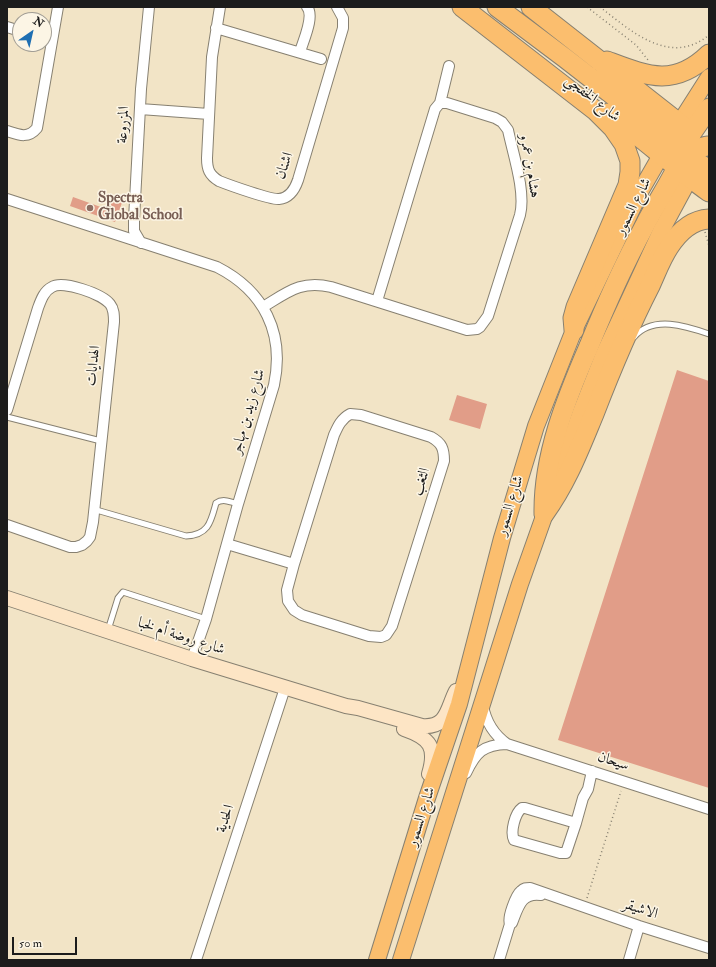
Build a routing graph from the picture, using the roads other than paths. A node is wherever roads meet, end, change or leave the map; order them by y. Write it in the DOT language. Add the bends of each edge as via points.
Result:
graph roads {
  1 [pos="58,7"];
  2 [pos="149,7"];
  3 [pos="220,7"];
  4 [pos="307,7"];
  5 [pos="337,7"];
  6 [pos="462,7"];
  7 [pos="474,7"];
  8 [pos="497,7"];
  9 [pos="531,7"];
  10 [pos="52,27"];
  11 [pos="216,28"];
  12 [pos="46,52"];
  13 [pos="300,52"];
  14 [pos="709,54"];
  15 [pos="591,56"];
  16 [pos="321,59"];
  17 [pos="449,66"];
  18 [pos="709,77"];
  19 [pos="440,103"];
  20 [pos="709,108"];
  21 [pos="140,109"];
  22 [pos="209,114"];
  23 [pos="7,131"];
  24 [pos="689,151"];
  25 [pos="709,192"];
  26 [pos="7,199"];
  27 [pos="709,219"];
  28 [pos="141,243"];
  29 [pos="377,301"];
  30 [pos="263,307"];
  31 [pos="574,330"];
  32 [pos="709,334"];
  33 [pos="615,362"];
  34 [pos="7,410"];
  35 [pos="7,417"];
  36 [pos="101,441"];
  37 [pos="238,504"];
  38 [pos="93,509"];
  39 [pos="544,514"];
  40 [pos="7,525"];
  41 [pos="227,544"];
  42 [pos="294,564"];
  43 [pos="7,598"];
  44 [pos="206,618"];
  45 [pos="107,631"];
  46 [pos="192,659"];
  47 [pos="466,680"];
  48 [pos="285,688"];
  49 [pos="483,704"];
  50 [pos="346,706"];
  51 [pos="507,744"];
  52 [pos="590,771"];
  53 [pos="427,798"];
  54 [pos="709,809"];
  55 [pos="446,821"];
  56 [pos="576,823"];
  57 [pos="639,926"];
  58 [pos="709,948"];
  59 [pos="196,960"];
  60 [pos="377,960"];
  61 [pos="401,960"];
  62 [pos="499,960"];
  63 [pos="629,960"];
  1 -- 10 [label="street"];
  2 -- 21 [label="street, المزروعة"];
  3 -- 11 [label="street, اشنان"];
  4 -- 13 [label="street" via="311,17"];
  5 -- 22 [label="street, اشنان" via="343,18 343,28 298,180 289,195 281,199 271,198 226,184 212,176 207,162"];
  6 -- 31 [label="highway" via="596,111 614,128 624,144 630,161 628,185 576,306"];
  7 -- 24 [label="highway, شارع الخفجي" via="640,136"];
  8 -- 24 [label="highway"];
  9 -- 15 [label="highway, شارع الخفجي"];
  11 -- 13 [label="street"];
  11 -- 22 [label="street, اشنان"];
  12 -- 23 [label="street" via="37,128 28,135"];
  13 -- 16 [label="street"];
  14 -- 15 [label="highway" via="689,69 661,76 645,75"];
  15 -- 24 [label="highway, شارع الخفجي"];
  17 -- 19 [label="street"];
  18 -- 24 [label="main road, شارع السمور"];
  19 -- 29 [label="street" via="435,109"];
  19 -- 29 [label="street, هشام بن عمرو" via="495,118 508,130 522,192 522,208 492,308 477,330 467,330"];
  20 -- 24 [label="highway"];
  21 -- 22 [label="street"];
  21 -- 28 [label="street, المزروعة" via="134,231"];
  24 -- 25 [label="highway, شارع الخفجي"];
  24 -- 31 [label="main road, شارع السمور" via="641,190"];
  24 -- 39 [label="highway" via="645,225 609,296 572,386 549,461 544,487"];
  26 -- 28 [label="street, شارع زيد بن مهاجر"];
  27 -- 33 [label="highway" via="692,223 669,247"];
  28 -- 30 [label="street, شارع زيد بن مهاجر" via="222,269 243,283"];
  29 -- 30 [label="street, هشام بن عمرو" via="315,284 300,286"];
  30 -- 37 [label="street, شارع زيد بن مهاجر" via="276,340 276,375"];
  31 -- 47 [label="main road, شارع السمور" via="536,426 502,538"];
  32 -- 33 [label="lane" via="678,325 650,326 636,335"];
  33 -- 39 [label="highway" via="573,465"];
  34 -- 36 [label="street, الهدايات" via="44,294 51,288 64,284 95,294 110,304 114,314"];
  35 -- 36 [label="lane"];
  36 -- 38 [label="street, الهدايات"];
  37 -- 38 [label="lane" via="218,501 208,526 198,534 186,536"];
  37 -- 41 [label="street, شارع زيد بن مهاجر"];
  38 -- 40 [label="street, الهدايات" via="90,537 82,545 70,547"];
  39 -- 49 [label="main road, شارع السمور"];
  41 -- 42 [label="street"];
  41 -- 44 [label="street, شارع زيد بن مهاجر"];
  42 -- 42 [label="street, الثغب" via="287,597 294,610 302,615 369,636 386,635 392,626 444,461 441,444 431,437 361,415 350,414 344,417 334,435"];
  43 -- 45 [label="street, شارع روضة أم لخبا"];
  44 -- 45 [label="lane" via="123,592 118,598"];
  44 -- 46 [label="street, شارع زيد بن مهاجر"];
  45 -- 46 [label="street, شارع روضة أم لخبا"];
  46 -- 48 [label="street, شارع روضة أم لخبا"];
  47 -- 50 [label="street, شارع روضة أم لخبا" via="456,691 445,717 432,726 422,726"];
  47 -- 53 [label="main road, شارع السمور"];
  48 -- 50 [label="street, شارع روضة أم لخبا"];
  48 -- 59 [label="street, الحدية"];
  49 -- 51 [label="street, سيحان" via="488,724"];
  49 -- 55 [label="main road, شارع السمور"];
  50 -- 53 [label="street, شارع روضة أم لخبا" via="356,713 416,734 428,742 433,756 426,786"];
  51 -- 52 [label="street, سيحان"];
  51 -- 55 [label="street, سيحان" via="488,746 475,757"];
  52 -- 54 [label="street, سيحان"];
  52 -- 56 [label="street" via="582,790 583,798"];
  53 -- 60 [label="main road, شارع السمور"];
  55 -- 61 [label="main road, شارع السمور"];
  56 -- 56 [label="street" via="568,851 564,854 517,841 512,834 517,815 522,808"];
  57 -- 58 [label="street, الاشيقر"];
  57 -- 62 [label="street, الاشيقر" via="526,888 519,892 515,900"];
  57 -- 63 [label="street"];
}
